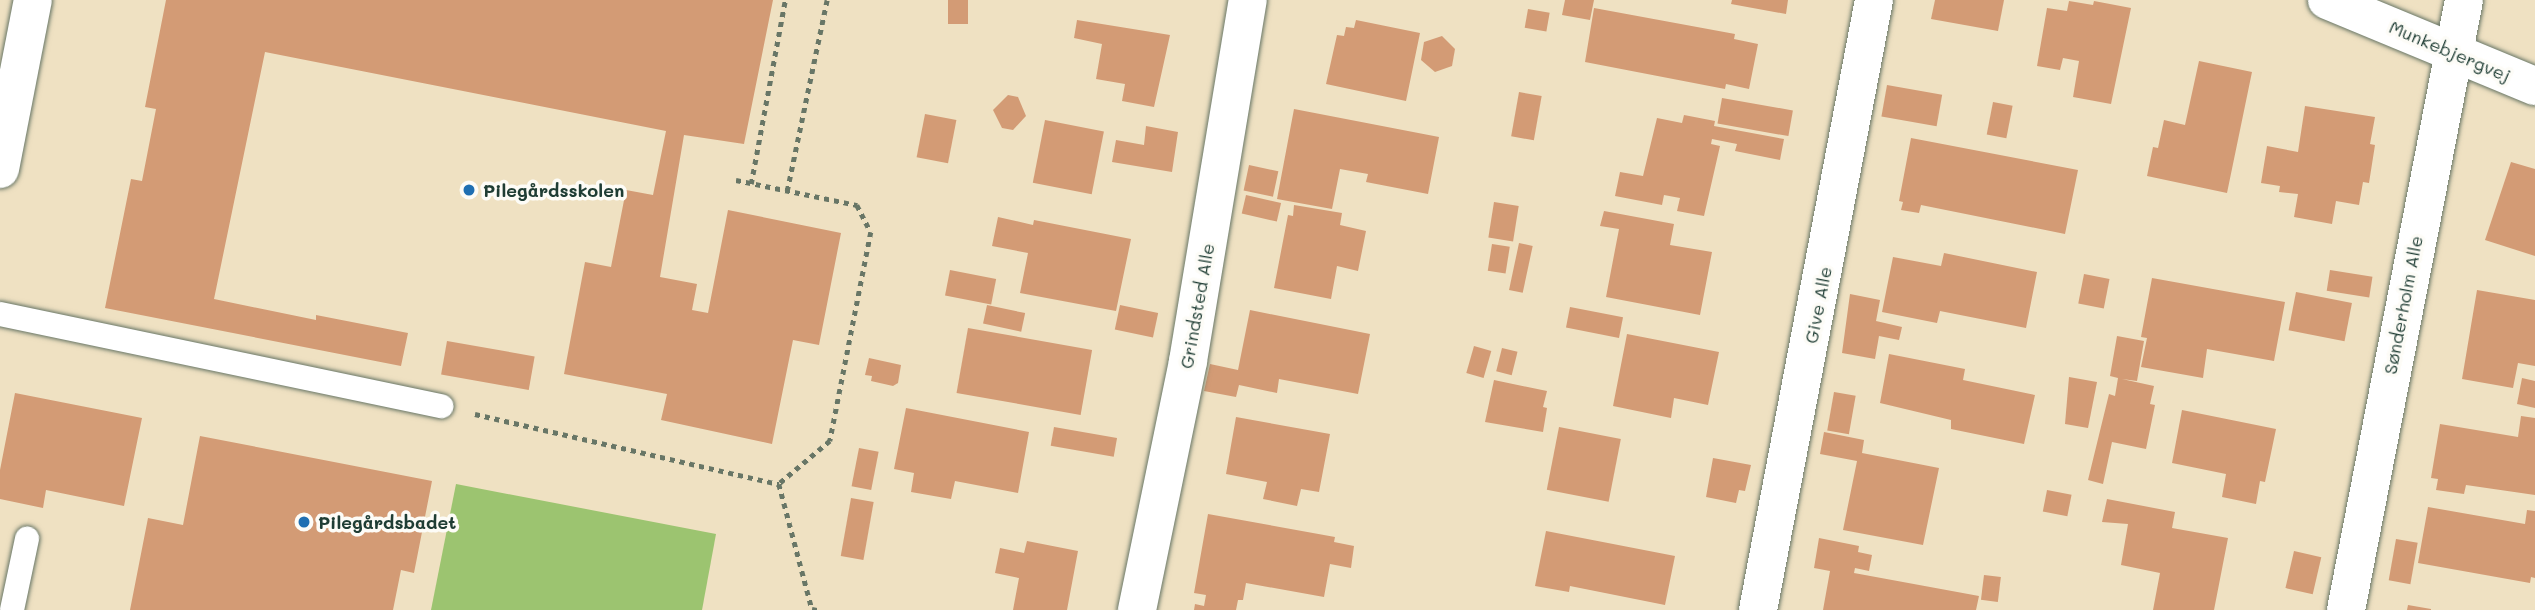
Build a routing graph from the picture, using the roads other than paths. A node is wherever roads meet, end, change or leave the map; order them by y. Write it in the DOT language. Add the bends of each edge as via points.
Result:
graph roads {
  1 [pos="33,0"];
  2 [pos="1248,0"];
  3 [pos="1874,0"];
  4 [pos="2327,0"];
  5 [pos="2463,0"];
  6 [pos="2451,50"];
  7 [pos="2535,86"];
  8 [pos="0,169"];
  9 [pos="0,314"];
  10 [pos="443,407"];
  11 [pos="26,538"];
  12 [pos="12,610"];
  13 [pos="1137,610"];
  14 [pos="1758,610"];
  15 [pos="2346,610"];
  1 -- 8 [label="street"];
  2 -- 13 [label="street, Grindsted Alle" via="1188,361"];
  3 -- 14 [label="street, Give Alle"];
  4 -- 6 [label="street, Munkebjergvej"];
  5 -- 6 [label="street, Sønderholm Alle"];
  6 -- 7 [label="street, Munkebjergvej"];
  6 -- 15 [label="street, Sønderholm Alle"];
  9 -- 10 [label="lane"];
  11 -- 12 [label="lane"];
}
